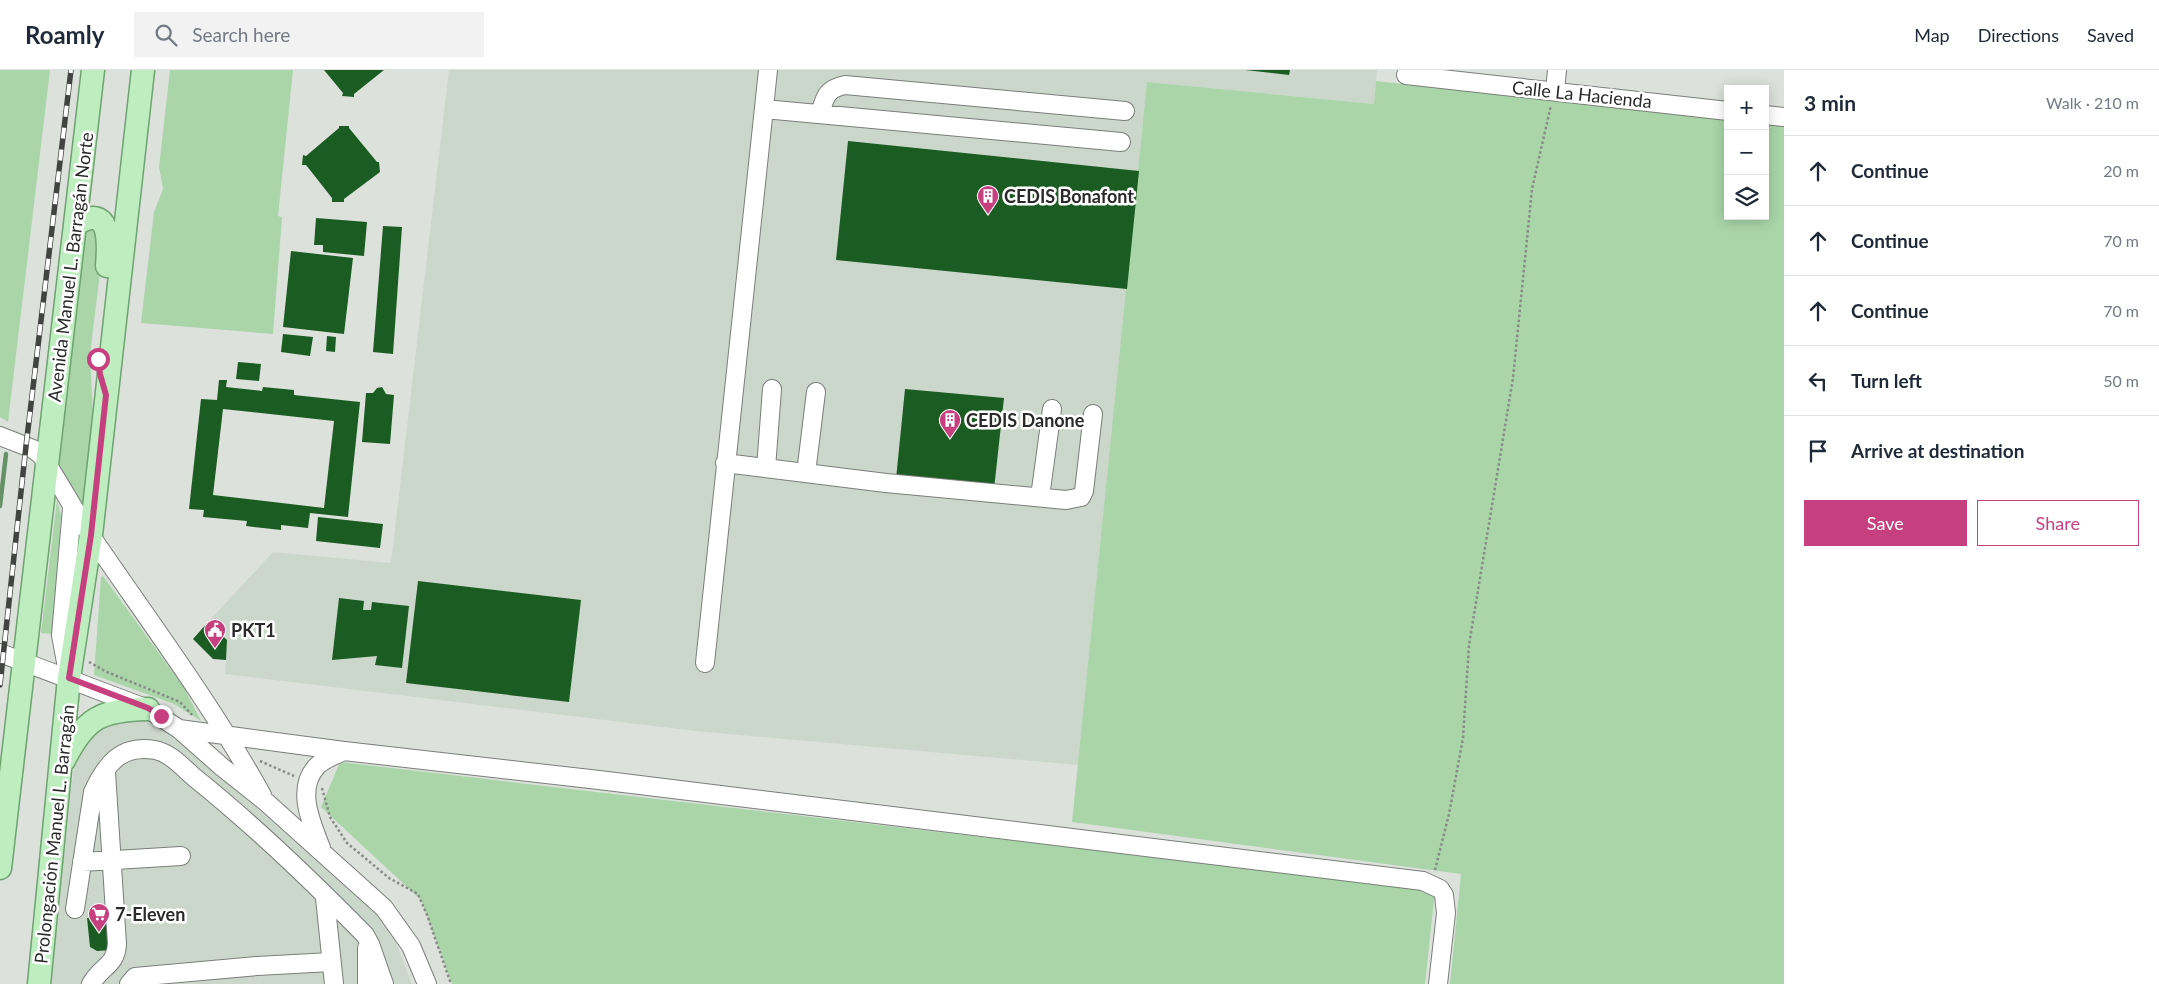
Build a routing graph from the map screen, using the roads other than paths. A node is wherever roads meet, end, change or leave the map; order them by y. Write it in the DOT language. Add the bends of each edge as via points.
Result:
graph roads {
  1 [pos="93,70"];
  2 [pos="143,70"];
  3 [pos="768,70"];
  4 [pos="1557,70"];
  5 [pos="1406,75"];
  6 [pos="1555,91"];
  7 [pos="764,109"];
  8 [pos="1125,111"];
  9 [pos="1724,111"];
  10 [pos="820,114"];
  11 [pos="1769,115"];
  12 [pos="1784,117"];
  13 [pos="1121,142"];
  14 [pos="75,225"];
  15 [pos="772,389"];
  16 [pos="816,392"];
  17 [pos="106,395"];
  18 [pos="1052,409"];
  19 [pos="1093,414"];
  20 [pos="0,436"];
  21 [pos="725,463"];
  22 [pos="48,465"];
  23 [pos="766,468"];
  24 [pos="806,473"];
  25 [pos="1040,497"];
  26 [pos="72,508"];
  27 [pos="91,535"];
  28 [pos="0,653"];
  29 [pos="24,662"];
  30 [pos="705,663"];
  31 [pos="69,678"];
  32 [pos="148,708"];
  33 [pos="179,729"];
  34 [pos="227,735"];
  35 [pos="344,751"];
  36 [pos="60,768"];
  37 [pos="106,772"];
  38 [pos="266,802"];
  39 [pos="322,851"];
  40 [pos="181,856"];
  41 [pos="111,861"];
  42 [pos="82,862"];
  43 [pos="0,868"];
  44 [pos="326,898"];
  45 [pos="74,909"];
  46 [pos="367,938"];
  47 [pos="331,962"];
  48 [pos="39,984"];
  49 [pos="91,984"];
  50 [pos="129,984"];
  51 [pos="334,984"];
  52 [pos="367,984"];
  53 [pos="384,984"];
  54 [pos="427,984"];
  55 [pos="1438,984"];
  1 -- 14 [label="main road, Avenida Manuel L. Barragán Norte"];
  2 -- 17 [label="main road"];
  3 -- 7 [label="street"];
  4 -- 6 [label="street"];
  5 -- 6 [label="street, Calle La Hacienda"];
  6 -- 9 [label="street, Calle La Hacienda"];
  7 -- 10 [label="street"];
  7 -- 21 [label="street"];
  8 -- 10 [label="street" via="845,85 834,87 827,94"];
  10 -- 13 [label="street"];
  11 -- 12 [label="street"];
  14 -- 17 [label="main road" via="87,218 96,219 105,225 108,233 98,359"];
  14 -- 22 [label="main road, Avenida Manuel L. Barragán Norte"];
  15 -- 23 [label="street"];
  16 -- 24 [label="street"];
  17 -- 27 [label="main road"];
  18 -- 25 [label="street"];
  19 -- 25 [label="street" via="1081,497 1066,500"];
  20 -- 22 [label="street" via="33,449"];
  21 -- 23 [label="street"];
  21 -- 30 [label="street"];
  22 -- 26 [label="street"];
  22 -- 29 [label="main road"];
  23 -- 24 [label="street"];
  24 -- 25 [label="street"];
  26 -- 27 [label="street"];
  26 -- 31 [label="street" via="61,635"];
  27 -- 31 [label="main road, Prolongación Manuel L. Barragán"];
  27 -- 34 [label="street"];
  28 -- 29 [label="street"];
  29 -- 31 [label="street"];
  29 -- 43 [label="main road"];
  31 -- 32 [label="street"];
  31 -- 36 [label="main road, Prolongación Manuel L. Barragán"];
  32 -- 33 [label="street"];
  32 -- 36 [label="main road" via="112,712 93,721 76,738"];
  33 -- 34 [label="street"];
  33 -- 38 [label="street"];
  34 -- 35 [label="street"];
  34 -- 38 [label="street"];
  35 -- 39 [label="street" via="316,768 307,790 308,812"];
  35 -- 55 [label="street" via="1432,883 1444,896 1446,913"];
  36 -- 48 [label="main road, Prolongación Manuel L. Barragán"];
  37 -- 41 [label="street"];
  37 -- 42 [label="street" via="93,792"];
  37 -- 44 [label="street" via="116,757 131,750 163,752 247,822"];
  38 -- 39 [label="street"];
  39 -- 54 [label="street" via="392,917 411,946"];
  40 -- 41 [label="street"];
  41 -- 42 [label="street"];
  41 -- 49 [label="street" via="117,949 112,963 97,974"];
  42 -- 45 [label="street"];
  44 -- 46 [label="street"];
  44 -- 47 [label="street"];
  46 -- 52 [label="street"];
  46 -- 53 [label="street"];
  47 -- 50 [label="street" via="135,977"];
  47 -- 51 [label="street"];
}
